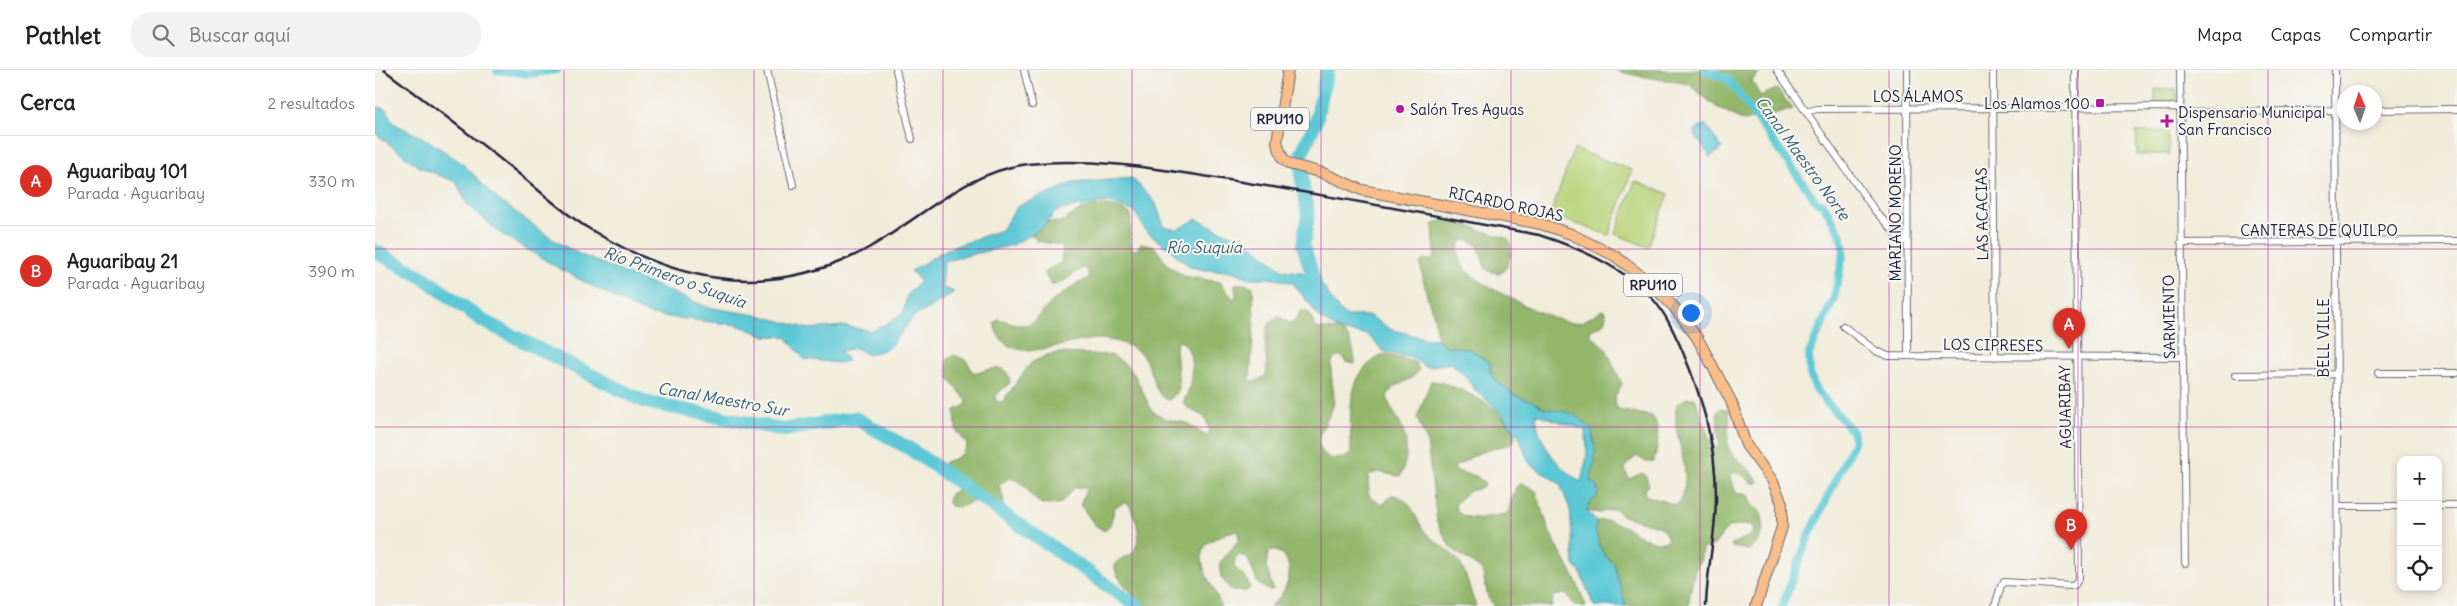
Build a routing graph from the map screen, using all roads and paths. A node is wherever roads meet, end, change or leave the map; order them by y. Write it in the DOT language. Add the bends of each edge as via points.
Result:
graph roads {
  1 [pos="767,70"];
  2 [pos="896,70"];
  3 [pos="1024,70"];
  4 [pos="1288,70"];
  5 [pos="1777,70"];
  6 [pos="1907,70"];
  7 [pos="1993,70"];
  8 [pos="2075,70"];
  9 [pos="2180,70"];
  10 [pos="2335,70"];
  11 [pos="1032,105"];
  12 [pos="1907,108"];
  13 [pos="2075,108"];
  14 [pos="1993,109"];
  15 [pos="2457,109"];
  16 [pos="2180,110"];
  17 [pos="2334,110"];
  18 [pos="2382,110"];
  19 [pos="1806,112"];
  20 [pos="912,138"];
  21 [pos="793,185"];
  22 [pos="2457,241"];
  23 [pos="1907,242"];
  24 [pos="2181,242"];
  25 [pos="2335,242"];
  26 [pos="1843,326"];
  27 [pos="1907,356"];
  28 [pos="1995,357"];
  29 [pos="2183,357"];
  30 [pos="2077,358"];
  31 [pos="2378,373"];
  32 [pos="2457,373"];
  33 [pos="2336,374"];
  34 [pos="2235,376"];
  35 [pos="2442,505"];
  36 [pos="2457,505"];
  37 [pos="2338,506"];
  38 [pos="2397,506"];
  39 [pos="2185,563"];
  40 [pos="1756,606"];
  41 [pos="1995,606"];
  42 [pos="2337,606"];
  1 -- 21 [label="street"];
  2 -- 20 [label="street"];
  3 -- 11 [label="street"];
  4 -- 40 [label="main road, RICARDO ROJAS / RPU110" via="1277,142 1283,159 1289,164 1314,170 1363,190 1541,224 1571,234 1615,256 1662,294 1696,336 1731,401 1746,445 1772,480 1782,503 1782,527"];
  5 -- 19 [label="street"];
  6 -- 12 [label="street, MARIANO MORENO"];
  7 -- 14 [label="street, LAS ACACIAS"];
  8 -- 13 [label="street, AGUARIBAY"];
  9 -- 16 [label="street, SARMIENTO"];
  10 -- 17 [label="street, BELL VILLE"];
  12 -- 14 [label="street, LOS ÁLAMOS"];
  12 -- 19 [label="street, LOS ÁLAMOS" via="1817,109"];
  12 -- 23 [label="street, MARIANO MORENO"];
  13 -- 14 [label="street, LOS ÁLAMOS"];
  13 -- 16 [label="street, LOS ÁLAMOS"];
  13 -- 30 [label="street, AGUARIBAY"];
  14 -- 28 [label="street, LAS ACACIAS"];
  15 -- 18 [label="street"];
  16 -- 17 [label="street, LOS ÁLAMOS"];
  16 -- 24 [label="street, SARMIENTO"];
  17 -- 25 [label="street, BELL VILLE"];
  19 -- 23 [label="street" via="1875,211"];
  22 -- 25 [label="street, CANTERAS DE QUILPO"];
  23 -- 27 [label="street, MARIANO MORENO"];
  24 -- 25 [label="street, CANTERAS DE QUILPO"];
  24 -- 29 [label="street, SARMIENTO"];
  25 -- 33 [label="street, BELL VILLE"];
  26 -- 27 [label="street, LOS CIPRESES" via="1882,354"];
  27 -- 28 [label="street, LOS CIPRESES"];
  28 -- 30 [label="street, LOS CIPRESES"];
  29 -- 30 [label="street, LOS CIPRESES"];
  29 -- 39 [label="street, SARMIENTO"];
  30 -- 41 [label="street, AGUARIBAY" via="2078,582 2071,586 2004,582"];
  31 -- 32 [label="street"];
  33 -- 34 [label="street"];
  33 -- 37 [label="street, BELL VILLE"];
  35 -- 36 [label="street"];
  37 -- 38 [label="street"];
  37 -- 42 [label="street, BELL VILLE"];
}
